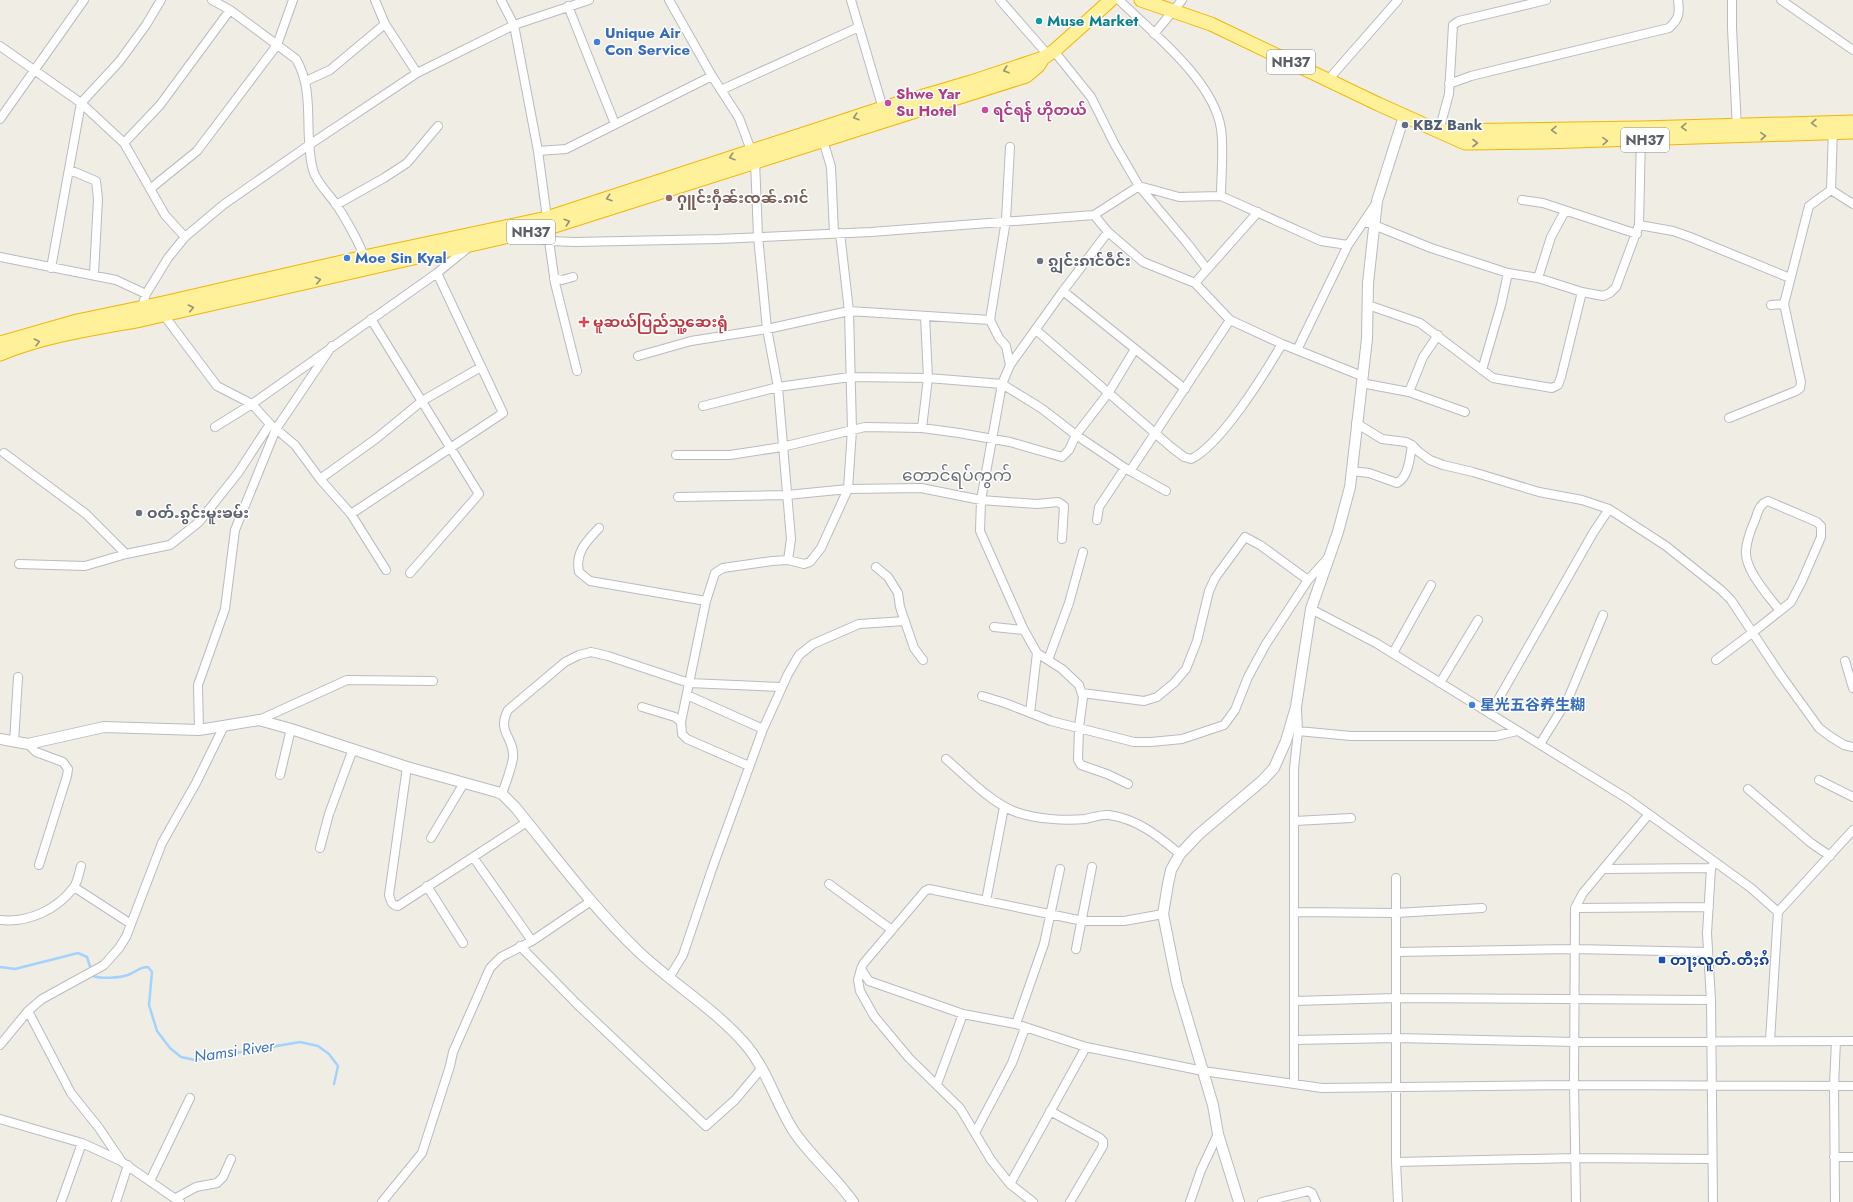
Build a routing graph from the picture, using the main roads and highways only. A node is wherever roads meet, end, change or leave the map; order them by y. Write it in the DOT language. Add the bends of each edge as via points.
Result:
graph roads {
  1 [pos="1111,0"];
  2 [pos="1140,0"];
  3 [pos="884,114"];
  4 [pos="1853,122"];
  5 [pos="1833,127"];
  6 [pos="1853,132"];
  7 [pos="753,156"];
  8 [pos="513,230"];
  9 [pos="365,263"];
  10 [pos="0,343"];
  11 [pos="0,354"];
  1 -- 3 [label="highway, NH37" via="1048,54"];
  2 -- 5 [label="highway, NH37" via="1211,24 1439,131 1641,134"];
  3 -- 7 [label="highway, NH37, one-way"];
  3 -- 7 [label="highway, NH37" via="823,140"];
  4 -- 5 [label="highway, NH37"];
  5 -- 6 [label="highway, NH37"];
  7 -- 8 [label="highway, NH37, one-way"];
  8 -- 7 [label="highway, NH37, one-way" via="548,228"];
  8 -- 9 [label="highway, NH37" via="483,233"];
  8 -- 9 [label="highway, NH37" via="471,246"];
  9 -- 10 [label="highway, NH37" via="77,321"];
  11 -- 9 [label="highway, NH37, one-way" via="13,348 80,331 163,314"];
}
